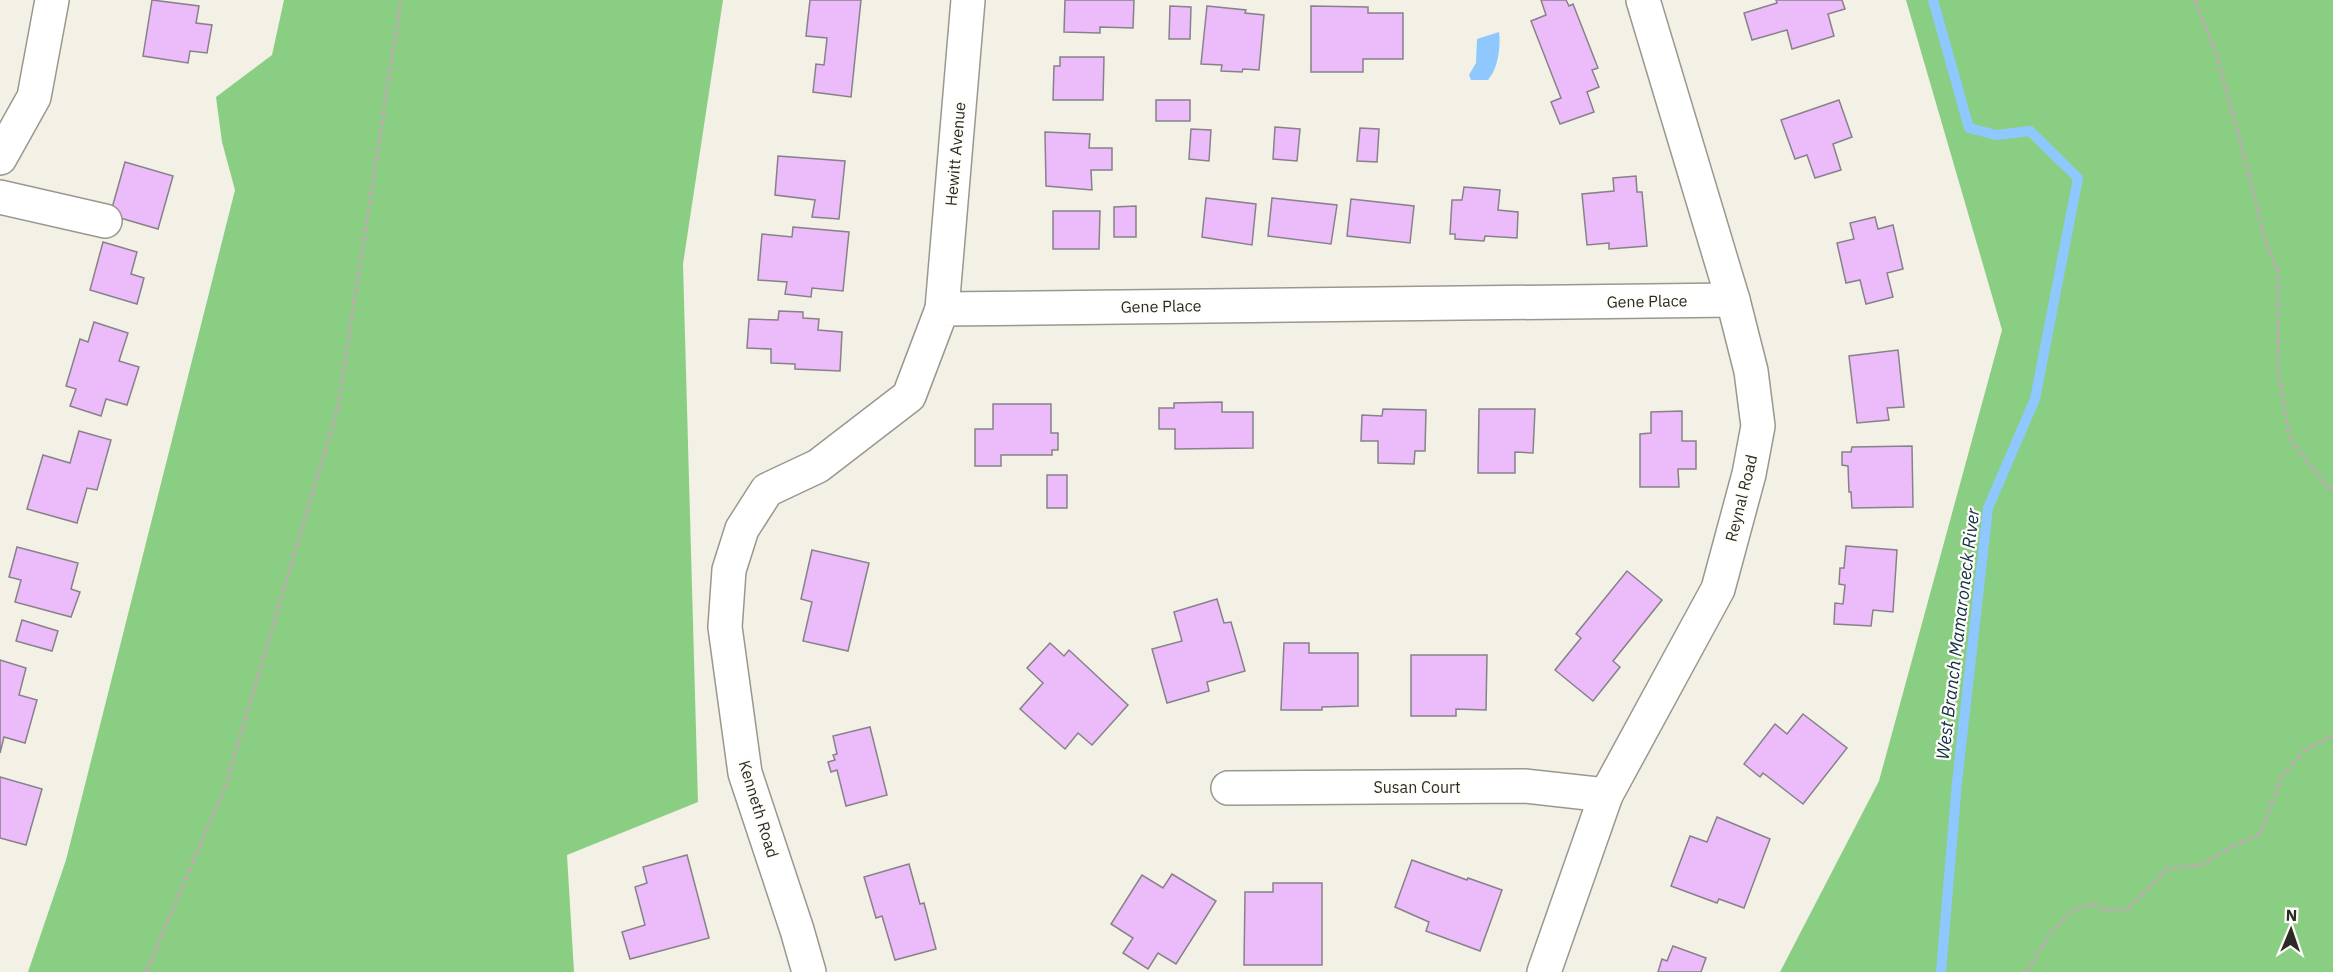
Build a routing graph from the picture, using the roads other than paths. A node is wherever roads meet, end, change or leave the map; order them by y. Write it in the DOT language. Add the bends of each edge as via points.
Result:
graph roads {
  1 [pos="52,0"];
  2 [pos="968,0"];
  3 [pos="1643,0"];
  4 [pos="0,158"];
  5 [pos="0,197"];
  6 [pos="105,221"];
  7 [pos="1733,300"];
  8 [pos="942,309"];
  9 [pos="1228,788"];
  10 [pos="1606,795"];
  11 [pos="809,972"];
  12 [pos="1544,972"];
  1 -- 4 [label="street" via="33,97"];
  2 -- 8 [label="street, Hewitt Avenue"];
  3 -- 7 [label="street, Reynal Road"];
  5 -- 6 [label="street"];
  7 -- 8 [label="street, Gene Place"];
  7 -- 10 [label="street, Reynal Road" via="1751,371 1758,426 1749,474 1718,589"];
  8 -- 11 [label="street, Kenneth Road" via="909,396 818,466 767,490 742,529 729,570 724,627 745,773"];
  9 -- 10 [label="street, Susan Court" via="1524,786"];
  10 -- 12 [label="street, Reynal Road"];
}
